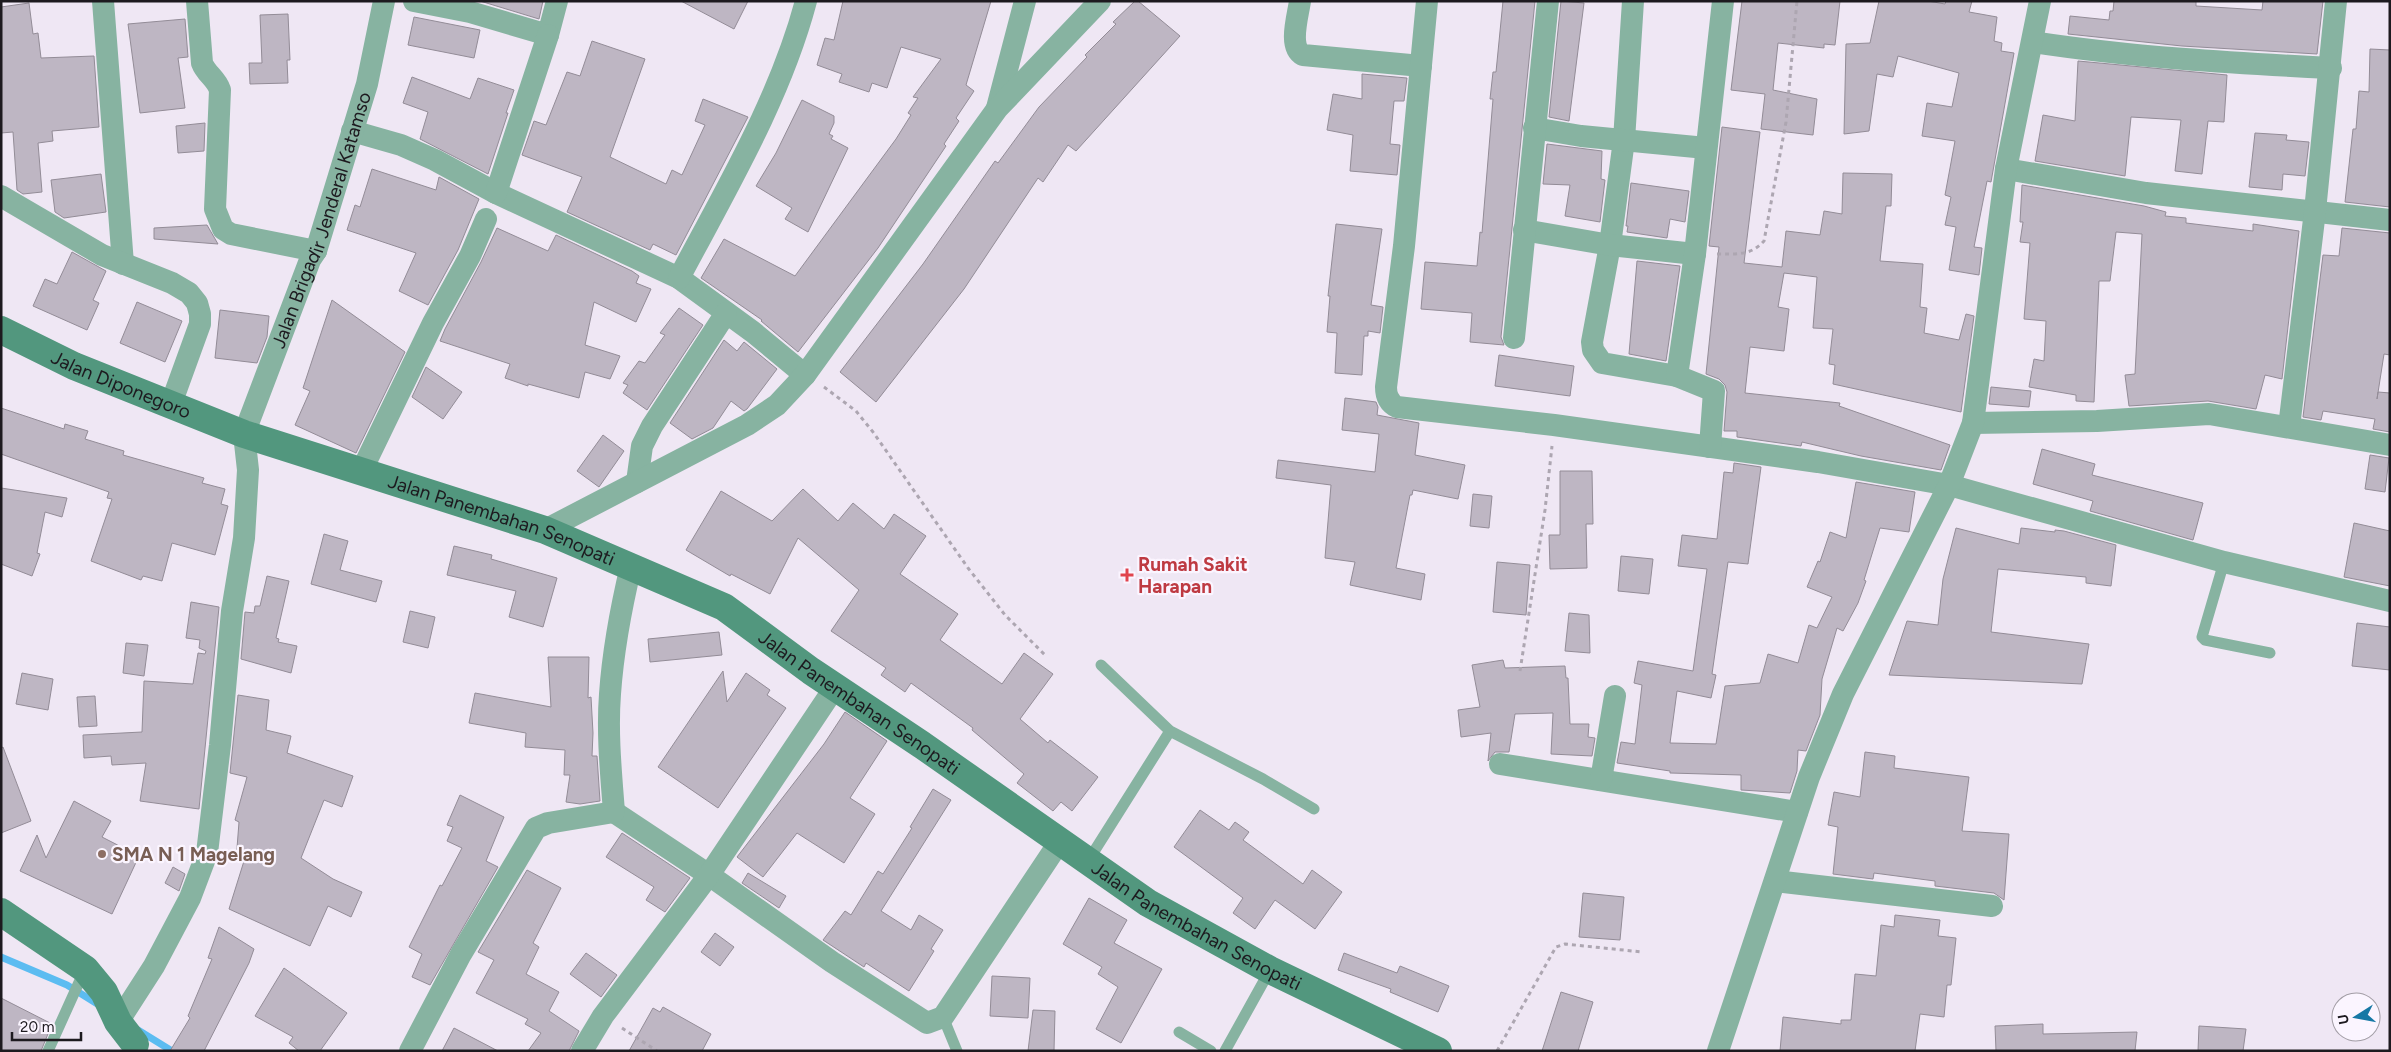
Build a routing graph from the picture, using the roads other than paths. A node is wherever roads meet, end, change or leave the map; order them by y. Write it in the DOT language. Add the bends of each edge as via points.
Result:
graph roads {
  1 [pos="197,1"];
  2 [pos="384,1"];
  3 [pos="414,1"];
  4 [pos="557,1"];
  5 [pos="806,1"];
  6 [pos="1025,1"];
  7 [pos="1100,1"];
  8 [pos="1300,1"];
  9 [pos="1427,1"];
  10 [pos="1548,1"];
  11 [pos="1633,1"];
  12 [pos="1723,1"];
  13 [pos="2040,1"];
  14 [pos="2336,1"];
  15 [pos="105,2"];
  16 [pos="548,35"];
  17 [pos="2033,42"];
  18 [pos="1421,66"];
  19 [pos="2331,68"];
  20 [pos="997,109"];
  21 [pos="1534,128"];
  22 [pos="352,130"];
  23 [pos="1624,140"];
  24 [pos="1706,148"];
  25 [pos="2006,169"];
  26 [pos="496,193"];
  27 [pos="1,196"];
  28 [pos="2316,211"];
  29 [pos="486,219"];
  30 [pos="2390,220"];
  31 [pos="1524,230"];
  32 [pos="1610,245"];
  33 [pos="316,251"];
  34 [pos="1695,254"];
  35 [pos="123,264"];
  36 [pos="679,278"];
  37 [pos="726,313"];
  38 [pos="1,330"];
  39 [pos="1514,338"];
  40 [pos="805,375"];
  41 [pos="1677,376"];
  42 [pos="171,404"];
  43 [pos="1973,423"];
  44 [pos="2290,427"];
  45 [pos="244,434"];
  46 [pos="2390,446"];
  47 [pos="1710,448"];
  48 [pos="361,472"];
  49 [pos="637,482"];
  50 [pos="1949,485"];
  51 [pos="545,530"];
  52 [pos="2224,562"];
  53 [pos="631,566"];
  54 [pos="2390,601"];
  55 [pos="2270,653"];
  56 [pos="1101,665"];
  57 [pos="835,688"];
  58 [pos="1615,696"];
  59 [pos="1170,731"];
  60 [pos="1500,764"];
  61 [pos="1601,780"];
  62 [pos="1314,809"];
  63 [pos="614,812"];
  64 [pos="1797,812"];
  65 [pos="1060,841"];
  66 [pos="1088,861"];
  67 [pos="708,875"];
  68 [pos="1775,881"];
  69 [pos="1992,906"];
  70 [pos="1,912"];
  71 [pos="84,969"];
  72 [pos="1270,970"];
  73 [pos="943,1017"];
  74 [pos="118,1022"];
  75 [pos="1179,1032"];
  76 [pos="135,1044"];
  77 [pos="48,1051"];
  78 [pos="410,1051"];
  79 [pos="582,1051"];
  80 [pos="957,1051"];
  81 [pos="1211,1051"];
  82 [pos="1225,1051"];
  83 [pos="1438,1051"];
  84 [pos="1718,1051"];
  1 -- 33 [label="street" via="202,63 220,90 214,198 222,229 231,234"];
  2 -- 22 [label="street, Jalan Brigadir Jenderal Katamso" via="367,84"];
  3 -- 16 [label="street" via="470,12"];
  4 -- 16 [label="street"];
  5 -- 36 [label="street" via="766,111"];
  6 -- 20 [label="street"];
  7 -- 20 [label="street"];
  8 -- 18 [label="street" via="1295,40 1298,52"];
  9 -- 18 [label="street"];
  10 -- 21 [label="street"];
  11 -- 23 [label="street"];
  12 -- 24 [label="street"];
  13 -- 17 [label="street"];
  14 -- 19 [label="street"];
  15 -- 35 [label="street"];
  16 -- 26 [label="street"];
  17 -- 19 [label="street" via="2234,63"];
  17 -- 25 [label="street"];
  18 -- 47 [label="street" via="1386,393 1392,404"];
  19 -- 28 [label="street"];
  20 -- 40 [label="street"];
  21 -- 23 [label="street"];
  21 -- 31 [label="street"];
  22 -- 26 [label="street" via="401,145"];
  22 -- 33 [label="street, Jalan Brigadir Jenderal Katamso"];
  23 -- 24 [label="street"];
  23 -- 32 [label="street"];
  24 -- 34 [label="street"];
  25 -- 28 [label="street" via="2146,193"];
  25 -- 43 [label="street"];
  26 -- 36 [label="street"];
  27 -- 35 [label="street" via="102,256"];
  28 -- 30 [label="street"];
  28 -- 44 [label="street"];
  29 -- 48 [label="street"];
  31 -- 32 [label="street"];
  31 -- 39 [label="street"];
  32 -- 34 [label="street"];
  32 -- 41 [label="street" via="1592,342 1597,358 1609,365"];
  33 -- 45 [label="street, Jalan Brigadir Jenderal Katamso"];
  34 -- 41 [label="street"];
  35 -- 42 [label="street" via="172,283 197,303 200,324"];
  36 -- 37 [label="street"];
  37 -- 40 [label="street"];
  37 -- 49 [label="street" via="652,426 642,446"];
  38 -- 42 [label="main road, Jalan Diponegoro" via="74,366"];
  40 -- 49 [label="street" via="777,405 747,425"];
  41 -- 47 [label="street" via="1714,391"];
  42 -- 45 [label="main road, Jalan Diponegoro"];
  43 -- 44 [label="street" via="2097,421 2209,414"];
  43 -- 50 [label="street"];
  44 -- 46 [label="street"];
  45 -- 48 [label="main road, Jalan Panembahan Senopati"];
  45 -- 74 [label="street" via="248,470 244,538 232,611 207,853 190,898 154,966"];
  47 -- 50 [label="street" via="1818,462"];
  48 -- 51 [label="main road, Jalan Panembahan Senopati"];
  49 -- 51 [label="street"];
  50 -- 52 [label="street"];
  50 -- 64 [label="street" via="1843,694"];
  51 -- 53 [label="main road, Jalan Panembahan Senopati"];
  52 -- 54 [label="street"];
  52 -- 55 [label="lane" via="2202,637"];
  53 -- 57 [label="main road, Jalan Panembahan Senopati" via="724,607"];
  53 -- 63 [label="street" via="620,614 610,693 609,750"];
  56 -- 59 [label="lane"];
  57 -- 65 [label="main road, Jalan Panembahan Senopati"];
  57 -- 67 [label="street"];
  58 -- 61 [label="street"];
  59 -- 62 [label="lane"];
  59 -- 66 [label="lane"];
  60 -- 61 [label="street"];
  61 -- 64 [label="street"];
  63 -- 67 [label="street"];
  63 -- 78 [label="street" via="536,828 460,954"];
  64 -- 68 [label="street"];
  65 -- 66 [label="main road, Jalan Panembahan Senopati"];
  65 -- 73 [label="street"];
  66 -- 72 [label="main road, Jalan Panembahan Senopati" via="1148,903"];
  67 -- 73 [label="street" via="922,1021 934,1022"];
  67 -- 79 [label="street" via="602,1016"];
  68 -- 69 [label="street"];
  68 -- 84 [label="street"];
  70 -- 71 [label="main road"];
  71 -- 74 [label="main road" via="104,992"];
  71 -- 77 [label="lane"];
  72 -- 82 [label="lane"];
  72 -- 83 [label="main road, Jalan Panembahan Senopati"];
  73 -- 80 [label="lane"];
  74 -- 76 [label="main road"];
  75 -- 81 [label="lane"];
}
